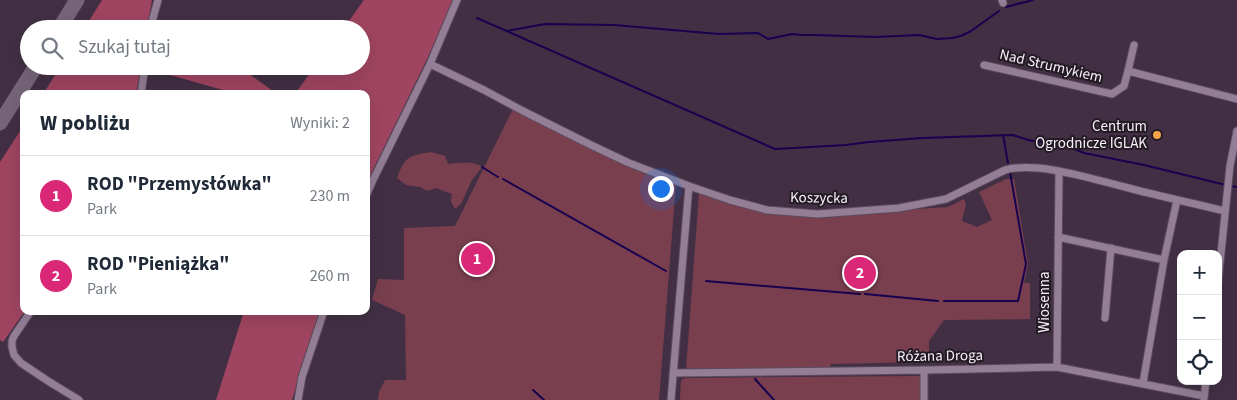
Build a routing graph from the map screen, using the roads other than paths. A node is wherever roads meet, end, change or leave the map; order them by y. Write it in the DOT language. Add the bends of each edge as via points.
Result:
graph roads {
  1 [pos="158,0"];
  2 [pos="458,0"];
  3 [pos="152,20"];
  4 [pos="1134,45"];
  5 [pos="430,64"];
  6 [pos="984,65"];
  7 [pos="1128,71"];
  8 [pos="144,75"];
  9 [pos="142,90"];
  10 [pos="1237,99"];
  11 [pos="1237,131"];
  12 [pos="1059,171"];
  13 [pos="688,186"];
  14 [pos="370,187"];
  15 [pos="1177,200"];
  16 [pos="1225,211"];
  17 [pos="1058,237"];
  18 [pos="1112,248"];
  19 [pos="1221,250"];
  20 [pos="1164,260"];
  21 [pos="28,315"];
  22 [pos="323,315"];
  23 [pos="1105,318"];
  24 [pos="1057,367"];
  25 [pos="924,370"];
  26 [pos="673,373"];
  27 [pos="1143,383"];
  28 [pos="1206,385"];
  29 [pos="1204,398"];
  30 [pos="79,400"];
  31 [pos="298,400"];
  32 [pos="671,400"];
  33 [pos="924,400"];
  1 -- 3 [label="street"];
  2 -- 5 [label="street"];
  4 -- 7 [label="street, Nad Strumykiem"];
  5 -- 13 [label="street, Koszycka" via="629,163"];
  5 -- 14 [label="street"];
  6 -- 7 [label="street, Nad Strumykiem" via="1112,94 1124,86"];
  7 -- 10 [label="street"];
  8 -- 9 [label="street"];
  11 -- 16 [label="street"];
  12 -- 13 [label="street, Koszycka" via="1013,168 946,199 899,208 818,214 767,210"];
  12 -- 15 [label="street, Koszycka"];
  12 -- 17 [label="street, Wiosenna"];
  13 -- 26 [label="street"];
  15 -- 16 [label="street, Koszycka"];
  15 -- 20 [label="street"];
  16 -- 19 [label="street"];
  17 -- 18 [label="street"];
  17 -- 24 [label="street, Wiosenna"];
  18 -- 20 [label="street"];
  18 -- 23 [label="street"];
  20 -- 27 [label="street"];
  21 -- 30 [label="street" via="12,341 14,355 48,382"];
  22 -- 31 [label="street" via="302,377"];
  24 -- 25 [label="street, Różana Droga"];
  24 -- 27 [label="street, Różana Droga"];
  25 -- 26 [label="street, Różana Droga"];
  25 -- 33 [label="street"];
  26 -- 32 [label="street"];
  27 -- 29 [label="street, Różana Droga"];
  28 -- 29 [label="street"];
}
